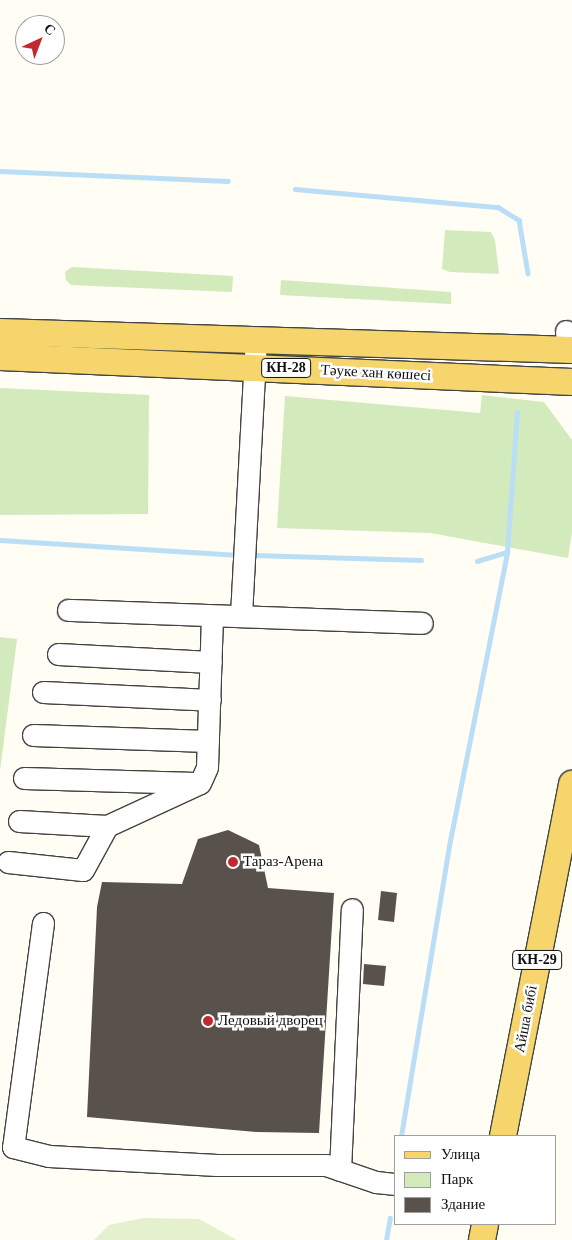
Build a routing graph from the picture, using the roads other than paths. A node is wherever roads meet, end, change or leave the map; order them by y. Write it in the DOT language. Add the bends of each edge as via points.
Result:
graph roads {
  1 [pos="0,332"];
  2 [pos="569,344"];
  3 [pos="255,354"];
  4 [pos="0,357"];
  5 [pos="572,382"];
  6 [pos="68,610"];
  7 [pos="242,615"];
  8 [pos="212,617"];
  9 [pos="422,623"];
  10 [pos="58,654"];
  11 [pos="212,662"];
  12 [pos="44,692"];
  13 [pos="210,700"];
  14 [pos="33,735"];
  15 [pos="208,742"];
  16 [pos="24,778"];
  17 [pos="200,783"];
  18 [pos="572,784"];
  19 [pos="18,821"];
  20 [pos="107,826"];
  21 [pos="8,862"];
  22 [pos="352,909"];
  23 [pos="43,923"];
  24 [pos="503,1135"];
  25 [pos="340,1170"];
  26 [pos="386,1183"];
  27 [pos="485,1225"];
  28 [pos="482,1240"];
  1 -- 3 [label="main road, Тәуке хан көшесі / КН-28"];
  2 -- 3 [label="main road, Тәуке хан көшесі / КН-28"];
  3 -- 4 [label="main road, Тәуке хан көшесі / КН-28"];
  3 -- 5 [label="main road, Тәуке хан көшесі / КН-28"];
  3 -- 7 [label="lane"];
  6 -- 8 [label="lane"];
  7 -- 8 [label="lane"];
  7 -- 9 [label="lane"];
  8 -- 11 [label="lane"];
  10 -- 11 [label="lane"];
  11 -- 13 [label="lane"];
  12 -- 13 [label="lane"];
  13 -- 15 [label="lane"];
  14 -- 15 [label="lane"];
  15 -- 17 [label="lane" via="207,767"];
  16 -- 17 [label="lane"];
  17 -- 20 [label="lane"];
  18 -- 24 [label="main road, Айша бибі / КН-29"];
  19 -- 20 [label="lane"];
  20 -- 21 [label="lane" via="83,870"];
  22 -- 25 [label="lane"];
  23 -- 25 [label="lane" via="13,1147 49,1156 217,1165 326,1165"];
  25 -- 26 [label="lane"];
  27 -- 28 [label="main road"];
}
